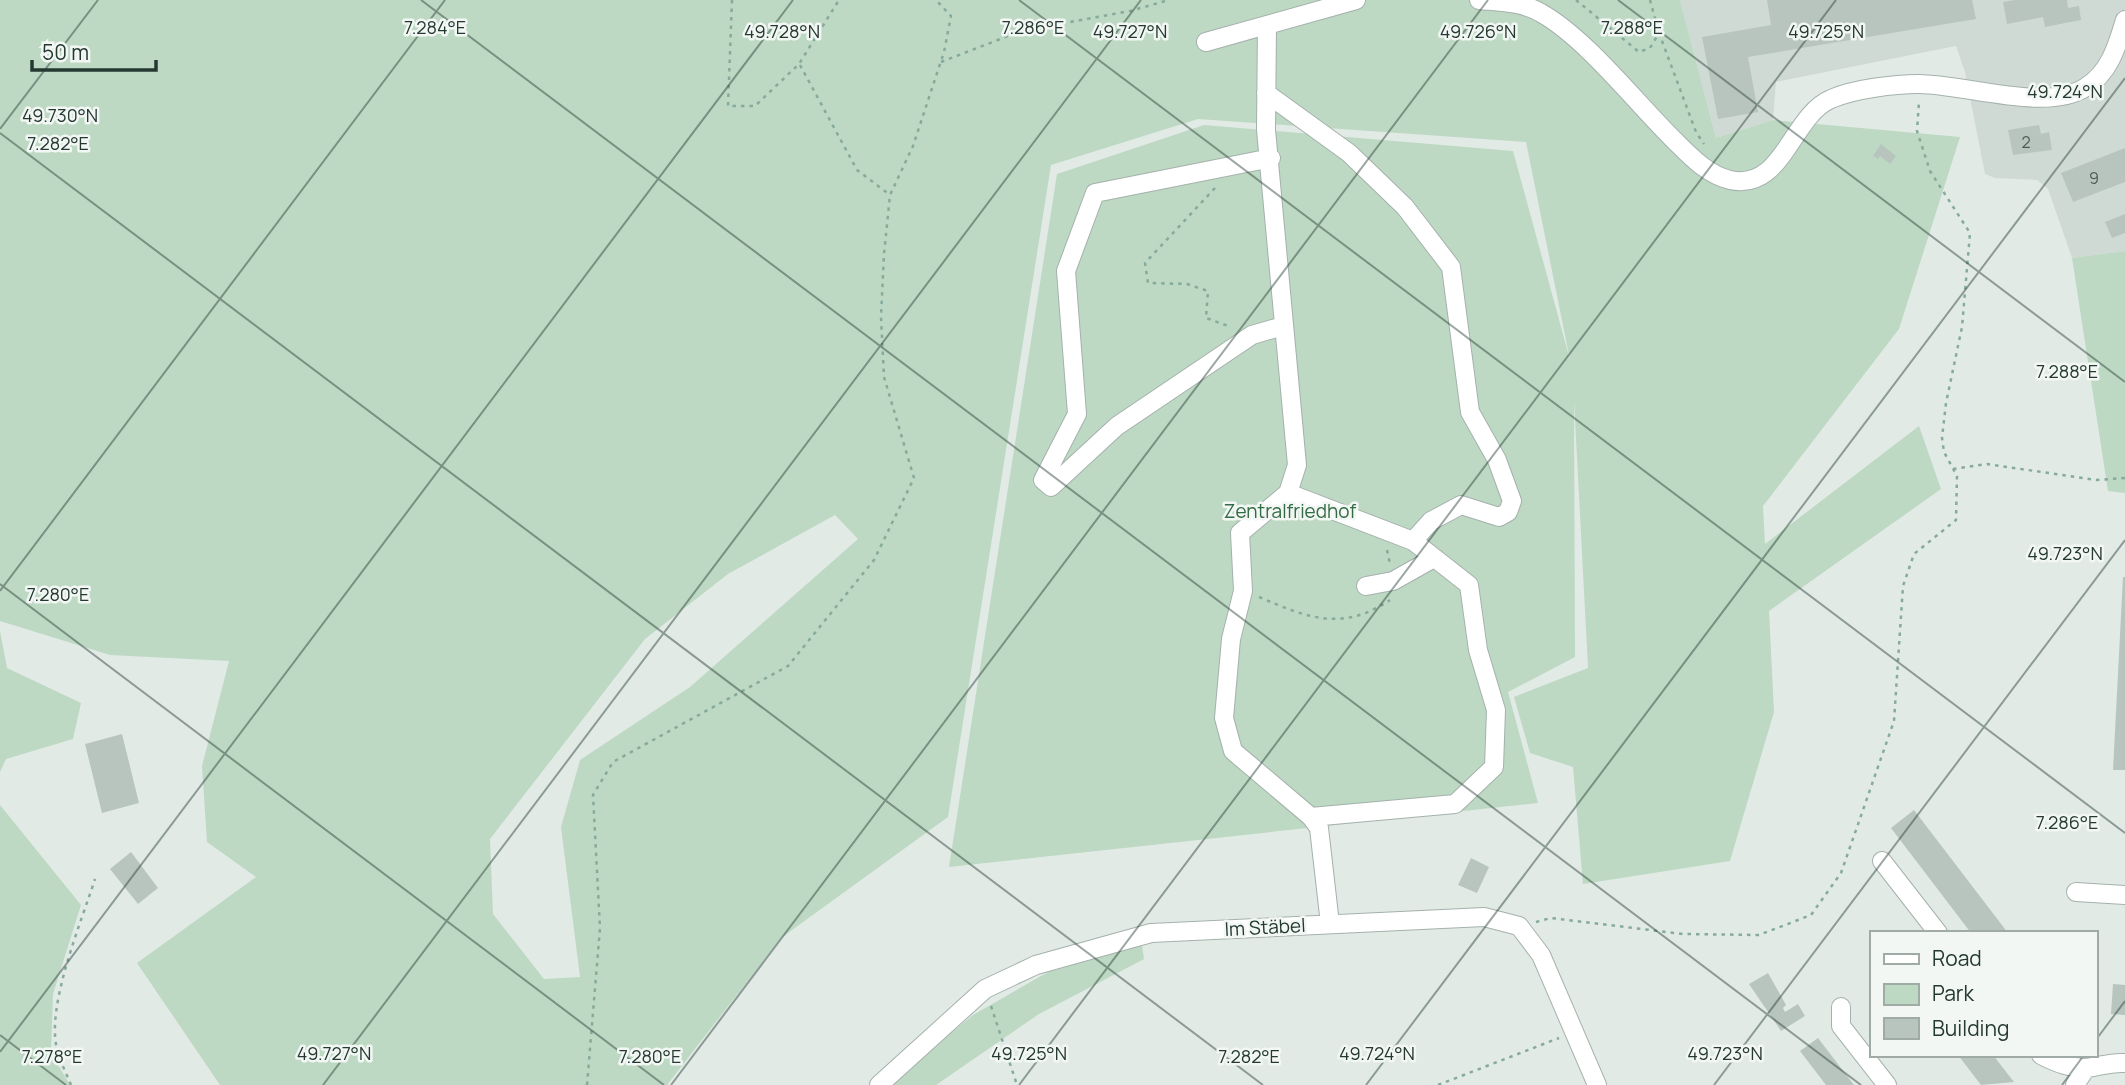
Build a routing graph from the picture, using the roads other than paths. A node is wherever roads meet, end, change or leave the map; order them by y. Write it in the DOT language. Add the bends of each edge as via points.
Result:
graph roads {
  1 [pos="1356,0"];
  2 [pos="1479,0"];
  3 [pos="2125,20"];
  4 [pos="1267,25"];
  5 [pos="1206,42"];
  6 [pos="2121,51"];
  7 [pos="1266,93"];
  8 [pos="1271,158"];
  9 [pos="1283,326"];
  10 [pos="1289,493"];
  11 [pos="1413,541"];
  12 [pos="1434,558"];
  13 [pos="1366,586"];
  14 [pos="1311,817"];
  15 [pos="1882,861"];
  16 [pos="2076,892"];
  17 [pos="2125,895"];
  18 [pos="1330,924"];
  19 [pos="1936,931"];
  20 [pos="1841,1007"];
  21 [pos="2045,1057"];
  22 [pos="2125,1063"];
  23 [pos="2087,1068"];
  24 [pos="879,1085"];
  25 [pos="1597,1085"];
  26 [pos="1887,1085"];
  27 [pos="2075,1085"];
  1 -- 4 [label="street"];
  2 -- 6 [label="street" via="1513,3 1541,13 1583,46 1700,165 1729,180 1749,181 1772,169 1801,123 1830,99 1921,84 2046,98 2083,89"];
  3 -- 6 [label="street"];
  4 -- 5 [label="street"];
  4 -- 7 [label="street"];
  7 -- 8 [label="street"];
  7 -- 11 [label="street" via="1349,153 1405,207 1451,268 1470,412 1497,460 1512,501 1508,512 1499,517 1461,505 1431,521"];
  8 -- 9 [label="street"];
  8 -- 9 [label="street" via="1095,193 1066,271 1077,414 1044,480 1051,487 1117,426 1252,335"];
  9 -- 10 [label="street" via="1297,464"];
  10 -- 11 [label="street"];
  10 -- 14 [label="street" via="1240,533 1242,591 1231,639 1224,718 1233,751"];
  11 -- 12 [label="street"];
  12 -- 13 [label="street" via="1394,582"];
  12 -- 14 [label="street" via="1469,585 1478,650 1496,710 1494,767 1455,804"];
  14 -- 18 [label="street" via="1319,828"];
  15 -- 19 [label="street"];
  16 -- 17 [label="street"];
  18 -- 24 [label="street, Im Stäbel" via="1151,933 1036,965 985,989"];
  18 -- 25 [label="street, Im Stäbel" via="1484,917 1519,926 1541,955"];
  20 -- 26 [label="street" via="1841,1026"];
  21 -- 23 [label="street"];
  22 -- 23 [label="street" via="2104,1062"];
  23 -- 27 [label="street"];
}
